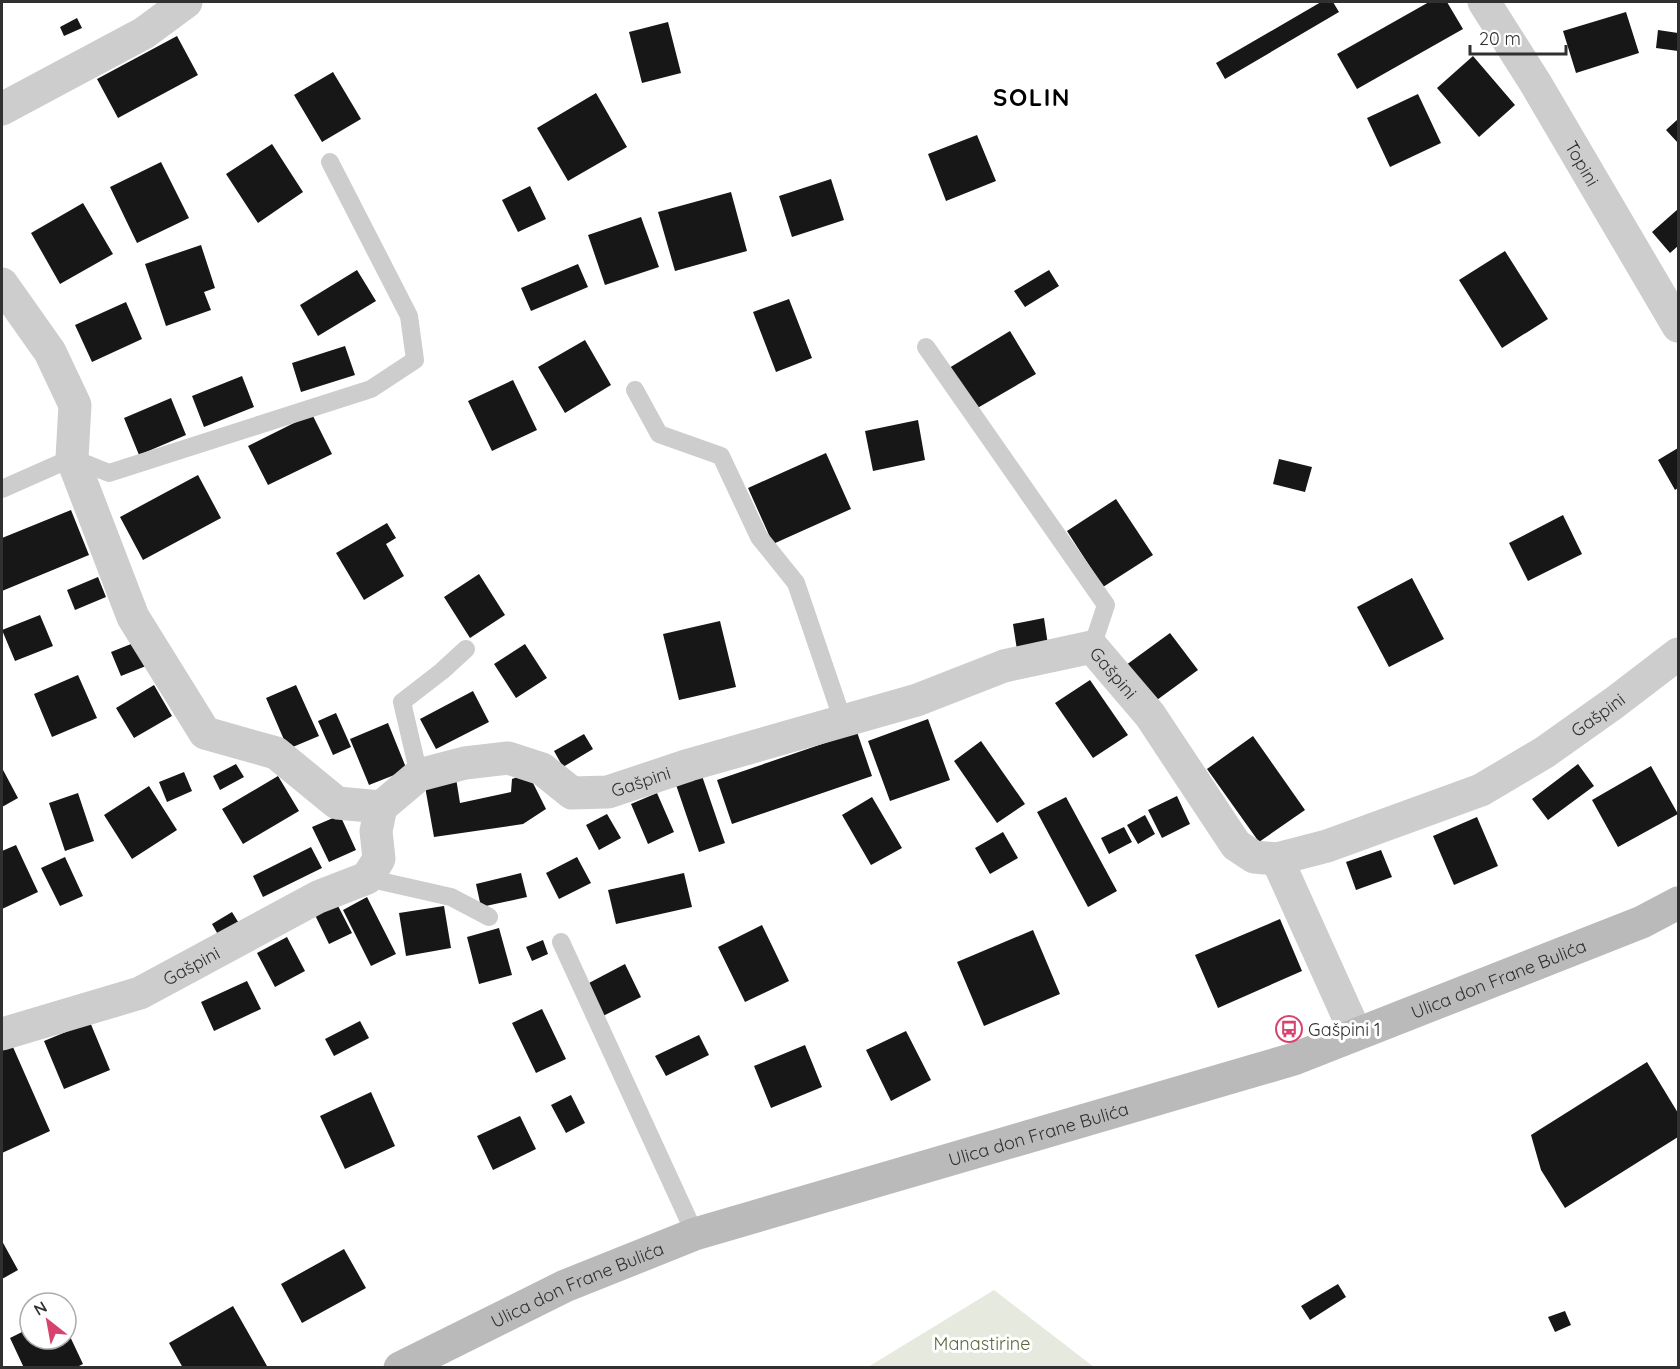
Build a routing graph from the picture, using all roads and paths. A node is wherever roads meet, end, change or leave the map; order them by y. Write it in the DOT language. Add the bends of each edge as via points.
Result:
graph roads {
  1 [pos="186,2"];
  2 [pos="1484,2"];
  3 [pos="2,109"];
  4 [pos="330,162"];
  5 [pos="2,284"];
  6 [pos="1678,326"];
  7 [pos="926,348"];
  8 [pos="635,390"];
  9 [pos="72,458"];
  10 [pos="2,489"];
  11 [pos="466,648"];
  12 [pos="1092,648"];
  13 [pos="1678,654"];
  14 [pos="843,721"];
  15 [pos="419,775"];
  16 [pos="381,807"];
  17 [pos="1277,859"];
  18 [pos="367,878"];
  19 [pos="1678,903"];
  20 [pos="489,917"];
  21 [pos="561,942"];
  22 [pos="2,1034"];
  23 [pos="1356,1034"];
  24 [pos="695,1234"];
  25 [pos="400,1368"];
  1 -- 3 [label="street" via="144,33"];
  2 -- 6 [label="street, Topini"];
  4 -- 9 [label="lane" via="409,316 415,360 371,389 109,473"];
  5 -- 9 [label="street" via="50,352 75,405"];
  7 -- 12 [label="lane" via="1106,605"];
  8 -- 14 [label="lane" via="659,434 721,456 759,537 796,583"];
  9 -- 10 [label="lane"];
  9 -- 16 [label="street" via="133,617 205,733 276,753 337,803"];
  11 -- 15 [label="lane" via="402,702"];
  12 -- 14 [label="street, Gašpini" via="1004,666 917,700"];
  12 -- 17 [label="street, Gašpini" via="1150,715 1236,845 1254,857"];
  13 -- 17 [label="street, Gašpini" via="1545,752 1481,790 1327,846"];
  14 -- 15 [label="street, Gašpini" via="608,792 572,793 542,769 508,758 465,763"];
  15 -- 16 [label="street, Gašpini"];
  16 -- 18 [label="street" via="376,831 379,859"];
  17 -- 23 [label="street"];
  18 -- 20 [label="lane" via="451,897"];
  18 -- 22 [label="street, Gašpini" via="318,897 140,993"];
  19 -- 23 [label="street, Ulica don Frane Bulića" via="1642,922"];
  21 -- 24 [label="lane"];
  23 -- 24 [label="street, Ulica don Frane Bulića" via="1294,1059"];
  24 -- 25 [label="street, Ulica don Frane Bulića" via="565,1286"];
}
